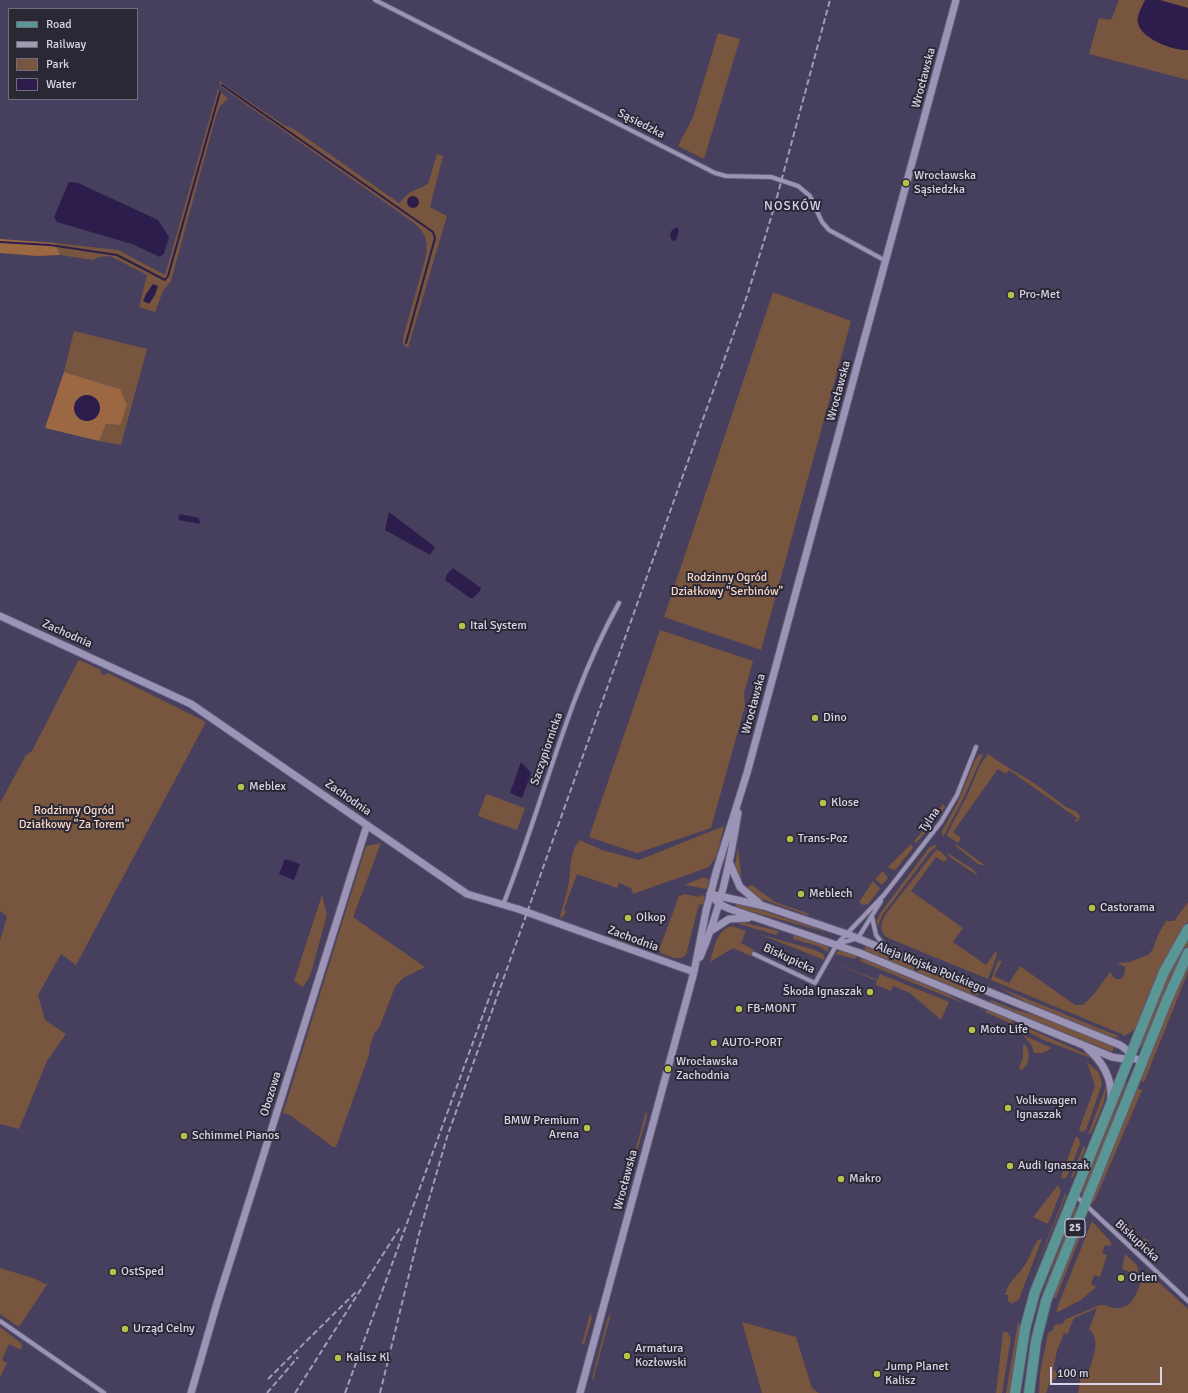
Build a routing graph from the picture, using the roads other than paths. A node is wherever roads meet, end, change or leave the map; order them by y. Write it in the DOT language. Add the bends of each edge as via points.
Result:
graph roads {
  1 [pos="376,0"];
  2 [pos="956,0"];
  3 [pos="886,261"];
  4 [pos="619,604"];
  5 [pos="0,616"];
  6 [pos="976,746"];
  7 [pos="742,788"];
  8 [pos="367,825"];
  9 [pos="730,864"];
  10 [pos="710,894"];
  11 [pos="884,895"];
  12 [pos="722,896"];
  13 [pos="719,904"];
  14 [pos="503,905"];
  15 [pos="764,906"];
  16 [pos="872,917"];
  17 [pos="752,918"];
  18 [pos="1188,929"];
  19 [pos="712,931"];
  20 [pos="847,934"];
  21 [pos="858,938"];
  22 [pos="837,944"];
  23 [pos="888,950"];
  24 [pos="754,954"];
  25 [pos="1188,954"];
  26 [pos="694,972"];
  27 [pos="815,983"];
  28 [pos="1083,1044"];
  29 [pos="1131,1057"];
  30 [pos="1143,1062"];
  31 [pos="1111,1104"];
  32 [pos="1075,1195"];
  33 [pos="1085,1205"];
  34 [pos="1188,1301"];
  35 [pos="0,1321"];
  36 [pos="104,1393"];
  37 [pos="192,1393"];
  38 [pos="580,1393"];
  39 [pos="1015,1393"];
  40 [pos="1029,1393"];
  1 -- 3 [label="street, Sąsiedzka" via="715,172 726,176 771,178 798,186 810,196 822,222 829,230"];
  2 -- 3 [label="street, Wrocławska"];
  3 -- 7 [label="street, Wrocławska"];
  4 -- 14 [label="street, Szczypiornicka" via="598,644 571,711 526,846"];
  5 -- 8 [label="street, Zachodnia" via="192,704"];
  6 -- 11 [label="street, Tylna" via="957,795 941,822"];
  7 -- 9 [label="street, Wrocławska"];
  7 -- 10 [label="street, Wrocławska"];
  8 -- 14 [label="street, Zachodnia" via="460,890"];
  8 -- 37 [label="street, Obozowa" via="217,1303"];
  9 -- 12 [label="street, Wrocławska"];
  9 -- 15 [label="street" via="743,891"];
  10 -- 12 [label="street, Aleja Wojska Polskiego"];
  10 -- 13 [label="street"];
  10 -- 26 [label="street, Wrocławska"];
  11 -- 16 [label="street, Tylna"];
  11 -- 20 [label="street, Tylna"];
  12 -- 13 [label="street, Wrocławska"];
  12 -- 15 [label="street, Aleja Wojska Polskiego"];
  13 -- 17 [label="street, Aleja Wojska Polskiego"];
  13 -- 19 [label="street, Wrocławska"];
  14 -- 26 [label="street, Zachodnia"];
  15 -- 20 [label="street, Aleja Wojska Polskiego"];
  16 -- 21 [label="street, Tylna"];
  16 -- 23 [label="street" via="876,935"];
  17 -- 19 [label="street" via="729,920"];
  17 -- 22 [label="street, Aleja Wojska Polskiego"];
  18 -- 29 [label="main road, 25" via="1164,972"];
  19 -- 26 [label="street, Wrocławska"];
  20 -- 21 [label="street, Aleja Wojska Polskiego"];
  20 -- 22 [label="street, Tylna"];
  21 -- 22 [label="street"];
  21 -- 23 [label="street, Aleja Wojska Polskiego"];
  22 -- 27 [label="street, Tylna"];
  22 -- 28 [label="street, Aleja Wojska Polskiego"];
  23 -- 29 [label="street, Aleja Wojska Polskiego" via="1120,1045"];
  24 -- 27 [label="street, Biskupicka"];
  25 -- 30 [label="main road, 25"];
  26 -- 38 [label="street, Wrocławska"];
  28 -- 29 [label="street, Aleja Wojska Polskiego" via="1118,1058"];
  28 -- 31 [label="street" via="1106,1071 1112,1093"];
  29 -- 30 [label="street"];
  29 -- 31 [label="main road, 25"];
  30 -- 33 [label="main road, 25"];
  31 -- 32 [label="main road, 25"];
  32 -- 33 [label="street, Biskupicka"];
  32 -- 39 [label="main road, 25" via="1032,1301"];
  33 -- 34 [label="street, Biskupicka"];
  33 -- 40 [label="main road, 25" via="1044,1309 1036,1341"];
  35 -- 36 [label="street"];
}
